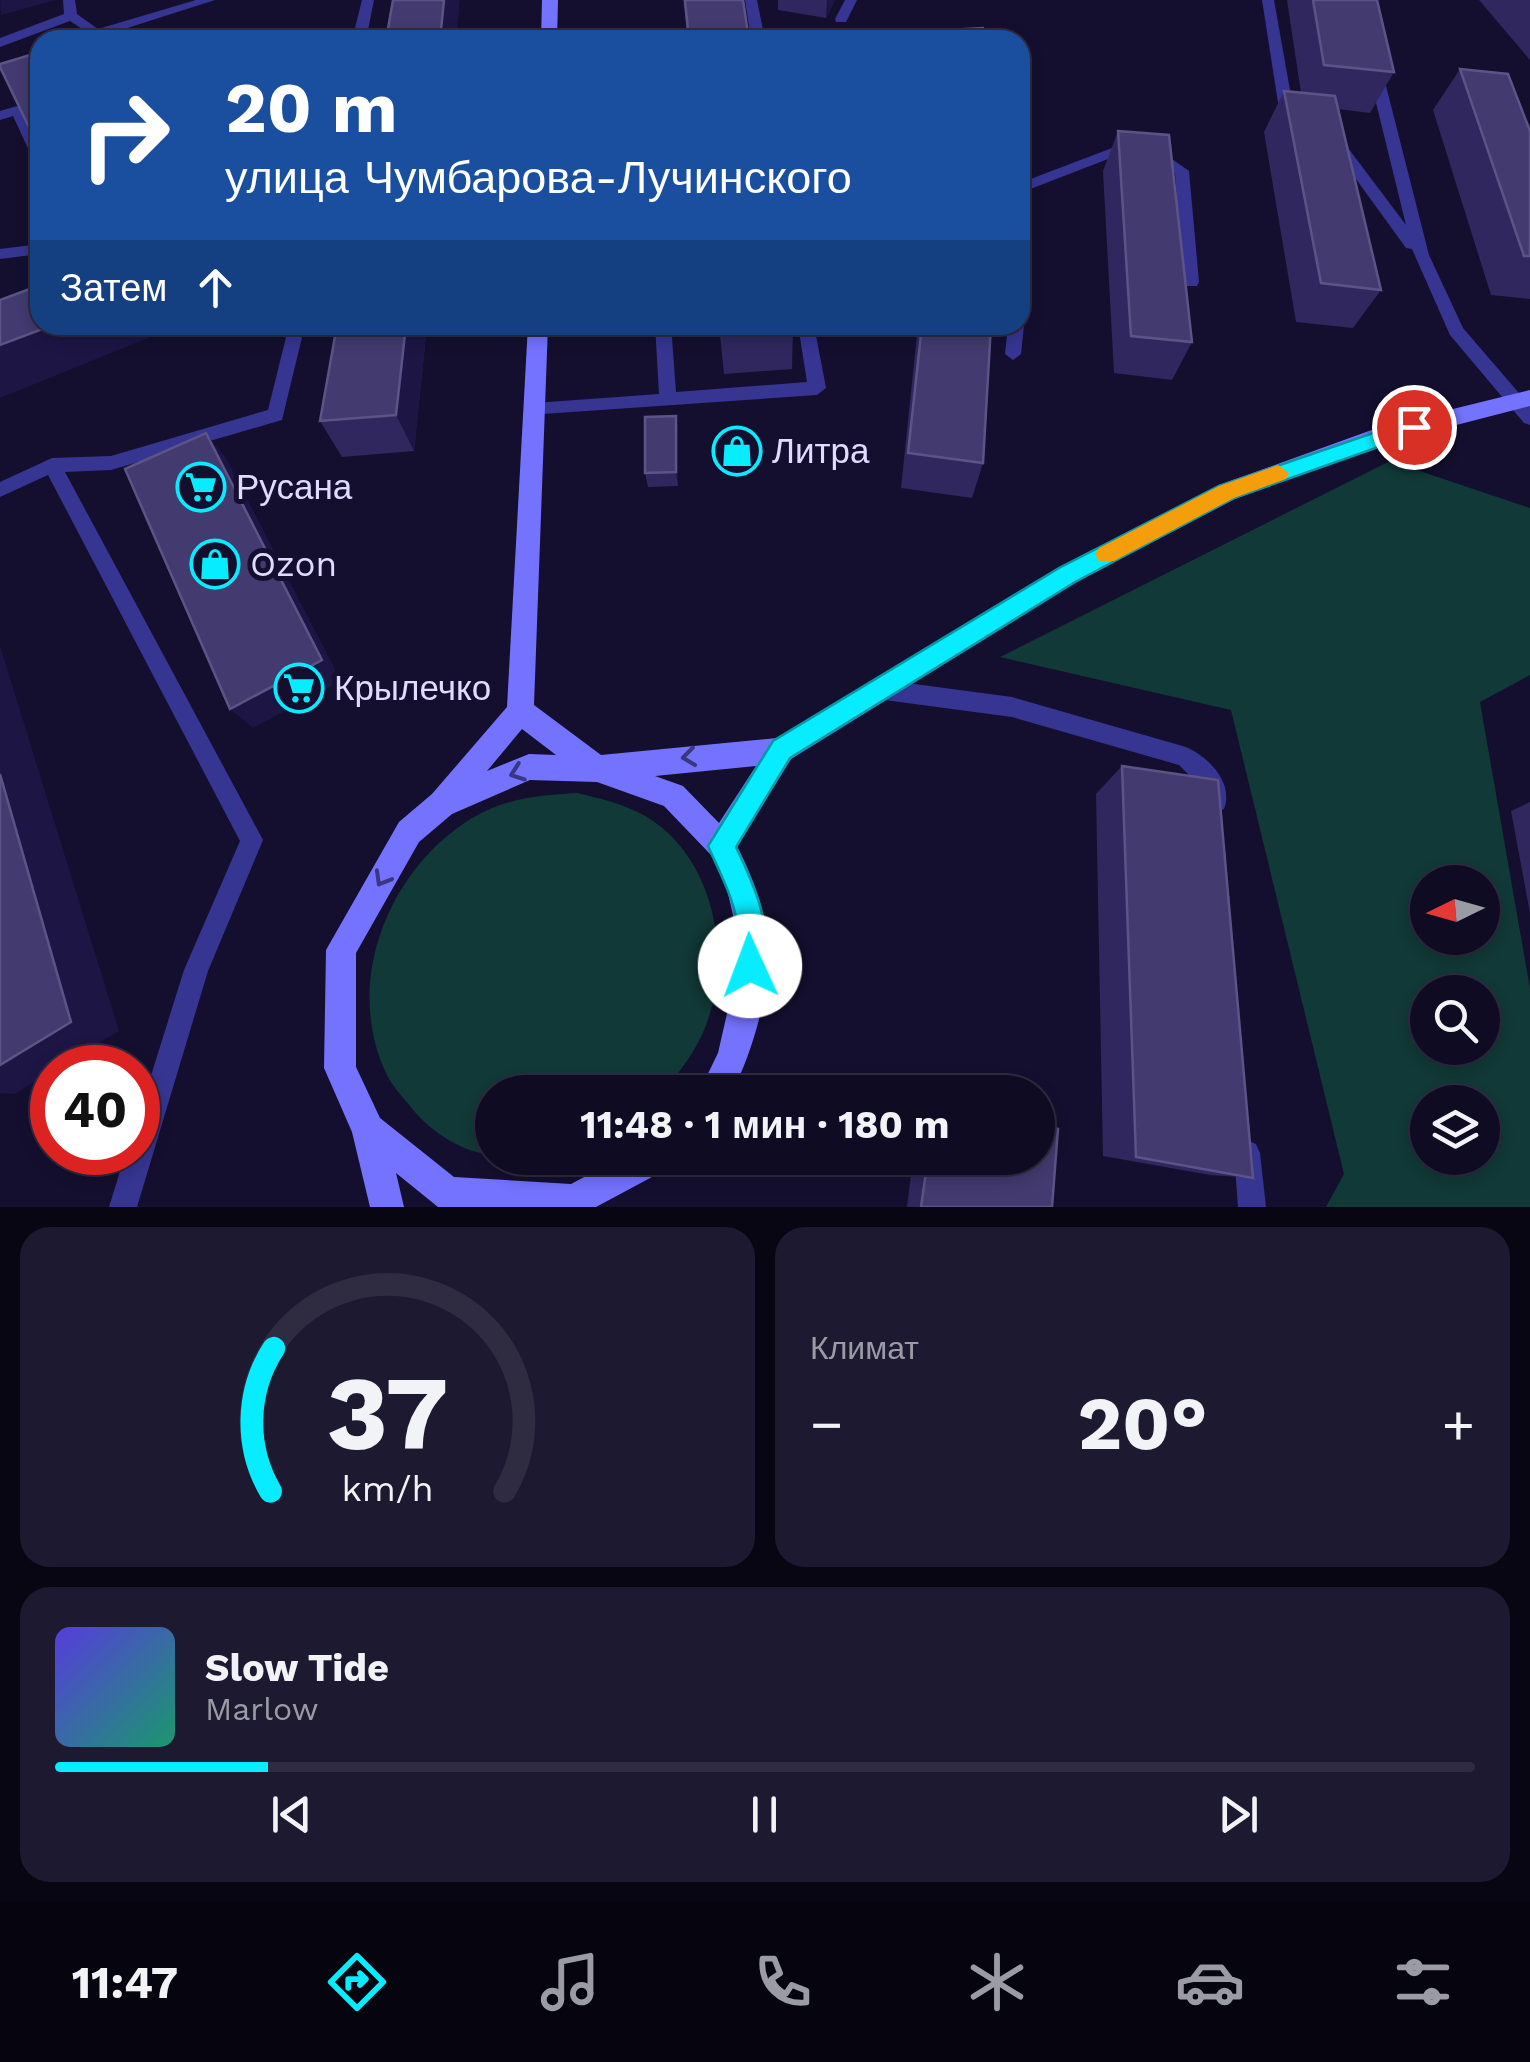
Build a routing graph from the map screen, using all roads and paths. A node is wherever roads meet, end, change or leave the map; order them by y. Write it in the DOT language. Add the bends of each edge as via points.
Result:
graph roads {
  1 [pos="69,0"];
  2 [pos="209,0"];
  3 [pos="368,0"];
  4 [pos="550,0"];
  5 [pos="751,0"];
  6 [pos="851,0"];
  7 [pos="1268,0"];
  8 [pos="70,16"];
  9 [pos="841,19"];
  10 [pos="34,30"];
  11 [pos="90,30"];
  12 [pos="109,30"];
  13 [pos="362,30"];
  14 [pos="549,30"];
  15 [pos="756,30"];
  16 [pos="30,31"];
  17 [pos="0,43"];
  18 [pos="1372,57"];
  19 [pos="0,116"];
  20 [pos="1303,119"];
  21 [pos="1320,130"];
  22 [pos="30,138"];
  23 [pos="1030,184"];
  24 [pos="30,251"];
  25 [pos="0,254"];
  26 [pos="1421,255"];
  27 [pos="1191,282"];
  28 [pos="295,335"];
  29 [pos="538,335"];
  30 [pos="664,335"];
  31 [pos="808,335"];
  32 [pos="1015,335"];
  33 [pos="1013,354"];
  34 [pos="668,400"];
  35 [pos="1525,405"];
  36 [pos="534,410"];
  37 [pos="52,465"];
  38 [pos="0,490"];
  39 [pos="877,690"];
  40 [pos="520,711"];
  41 [pos="782,750"];
  42 [pos="597,770"];
  43 [pos="442,804"];
  44 [pos="1218,823"];
  45 [pos="722,846"];
  46 [pos="724,1075"];
  47 [pos="368,1130"];
  48 [pos="1245,1130"];
  49 [pos="623,1175"];
  50 [pos="571,1204"];
  51 [pos="123,1207"];
  52 [pos="386,1207"];
  53 [pos="1252,1207"];
  1 -- 8 [label="lane"];
  2 -- 12 [label="lane"];
  3 -- 13 [label="lane"];
  4 -- 14 [label="street"];
  5 -- 15 [label="lane"];
  6 -- 9 [label="lane"];
  7 -- 20 [label="lane" via="1286,109"];
  8 -- 10 [label="lane"];
  8 -- 11 [label="lane"];
  16 -- 17 [label="lane"];
  18 -- 26 [label="lane"];
  19 -- 22 [label="lane" via="17,110"];
  21 -- 26 [label="lane" via="1336,140"];
  23 -- 27 [label="lane" via="1141,141 1182,171"];
  24 -- 25 [label="lane"];
  26 -- 35 [label="lane" via="1456,331"];
  28 -- 37 [label="lane" via="276,416 111,463"];
  29 -- 36 [label="street"];
  30 -- 34 [label="lane"];
  31 -- 34 [label="lane" via="817,388"];
  32 -- 33 [label="lane"];
  34 -- 36 [label="lane"];
  35 -- 39 [label="street" via="1380,436 1226,492 1067,575"];
  36 -- 40 [label="street"];
  37 -- 38 [label="lane"];
  37 -- 51 [label="lane" via="252,840 196,970"];
  39 -- 41 [label="street"];
  39 -- 44 [label="lane" via="1012,707 1186,757 1215,785"];
  40 -- 42 [label="street"];
  40 -- 43 [label="street"];
  41 -- 42 [label="street, one-way"];
  41 -- 45 [label="street"];
  42 -- 43 [label="street, one-way" via="528,767"];
  42 -- 45 [label="street" via="673,796"];
  43 -- 47 [label="street, one-way" via="409,832 340,950 340,1068"];
  45 -- 46 [label="street" via="741,886 753,937 747,996"];
  47 -- 50 [label="street" via="448,1194"];
  47 -- 52 [label="street"];
  48 -- 53 [label="lane"];
  49 -- 50 [label="street"];
}
